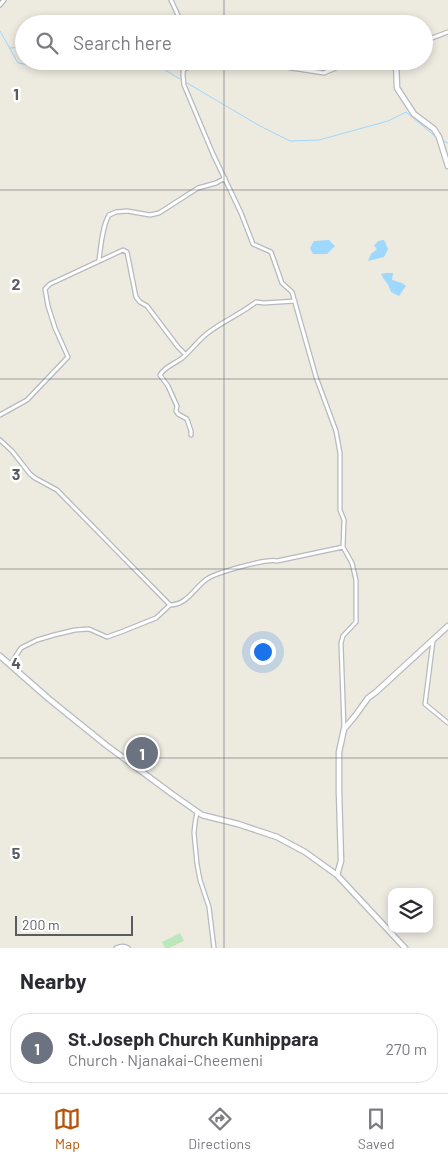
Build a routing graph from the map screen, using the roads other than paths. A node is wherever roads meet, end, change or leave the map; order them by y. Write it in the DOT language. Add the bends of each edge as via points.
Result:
graph roads {
  1 [pos="4,0"];
  2 [pos="172,0"];
  3 [pos="0,5"];
  4 [pos="178,15"];
  5 [pos="448,32"];
  6 [pos="433,38"];
  7 [pos="183,70"];
  8 [pos="308,70"];
  9 [pos="329,70"];
  10 [pos="396,70"];
  11 [pos="448,166"];
  12 [pos="225,178"];
  13 [pos="99,261"];
  14 [pos="295,301"];
  15 [pos="185,354"];
  16 [pos="0,415"];
  17 [pos="191,435"];
  18 [pos="0,440"];
  19 [pos="343,547"];
  20 [pos="170,605"];
  21 [pos="448,626"];
  22 [pos="433,640"];
  23 [pos="0,656"];
  24 [pos="10,665"];
  25 [pos="448,723"];
  26 [pos="344,729"];
  27 [pos="198,812"];
  28 [pos="337,875"];
  29 [pos="116,948"];
  30 [pos="128,948"];
  31 [pos="214,948"];
  32 [pos="405,948"];
  1 -- 3 [label="street"];
  2 -- 4 [label="street"];
  5 -- 6 [label="street"];
  7 -- 12 [label="street" via="184,85"];
  8 -- 9 [label="street"];
  10 -- 11 [label="main road" via="397,88 414,114 434,129"];
  12 -- 13 [label="street" via="198,188 159,213 150,215 127,211 109,215 103,228"];
  12 -- 14 [label="street" via="253,244 271,252 282,283 292,292"];
  13 -- 15 [label="street" via="123,250 127,252 136,297"];
  13 -- 16 [label="street" via="45,289 55,328 68,357 27,400"];
  14 -- 15 [label="street" via="256,302 207,333"];
  14 -- 19 [label="street" via="316,377 336,431 340,453"];
  15 -- 17 [label="street" via="160,375 177,406 176,411 187,419"];
  18 -- 20 [label="street" via="30,474 56,490"];
  19 -- 20 [label="street" via="277,561 255,562 208,578 182,602"];
  19 -- 26 [label="street" via="352,564 357,589 356,622 341,643"];
  20 -- 24 [label="street" via="156,618 107,637 89,629 37,640 21,648"];
  21 -- 22 [label="main road"];
  22 -- 25 [label="street" via="425,704"];
  22 -- 26 [label="main road" via="368,698"];
  23 -- 24 [label="main road"];
  24 -- 27 [label="main road" via="106,745"];
  26 -- 28 [label="main road" via="339,752 341,861"];
  27 -- 28 [label="main road" via="277,837"];
  27 -- 31 [label="street" via="194,833 197,864 209,907"];
  28 -- 32 [label="main road"];
  29 -- 30 [label="street"];
}
